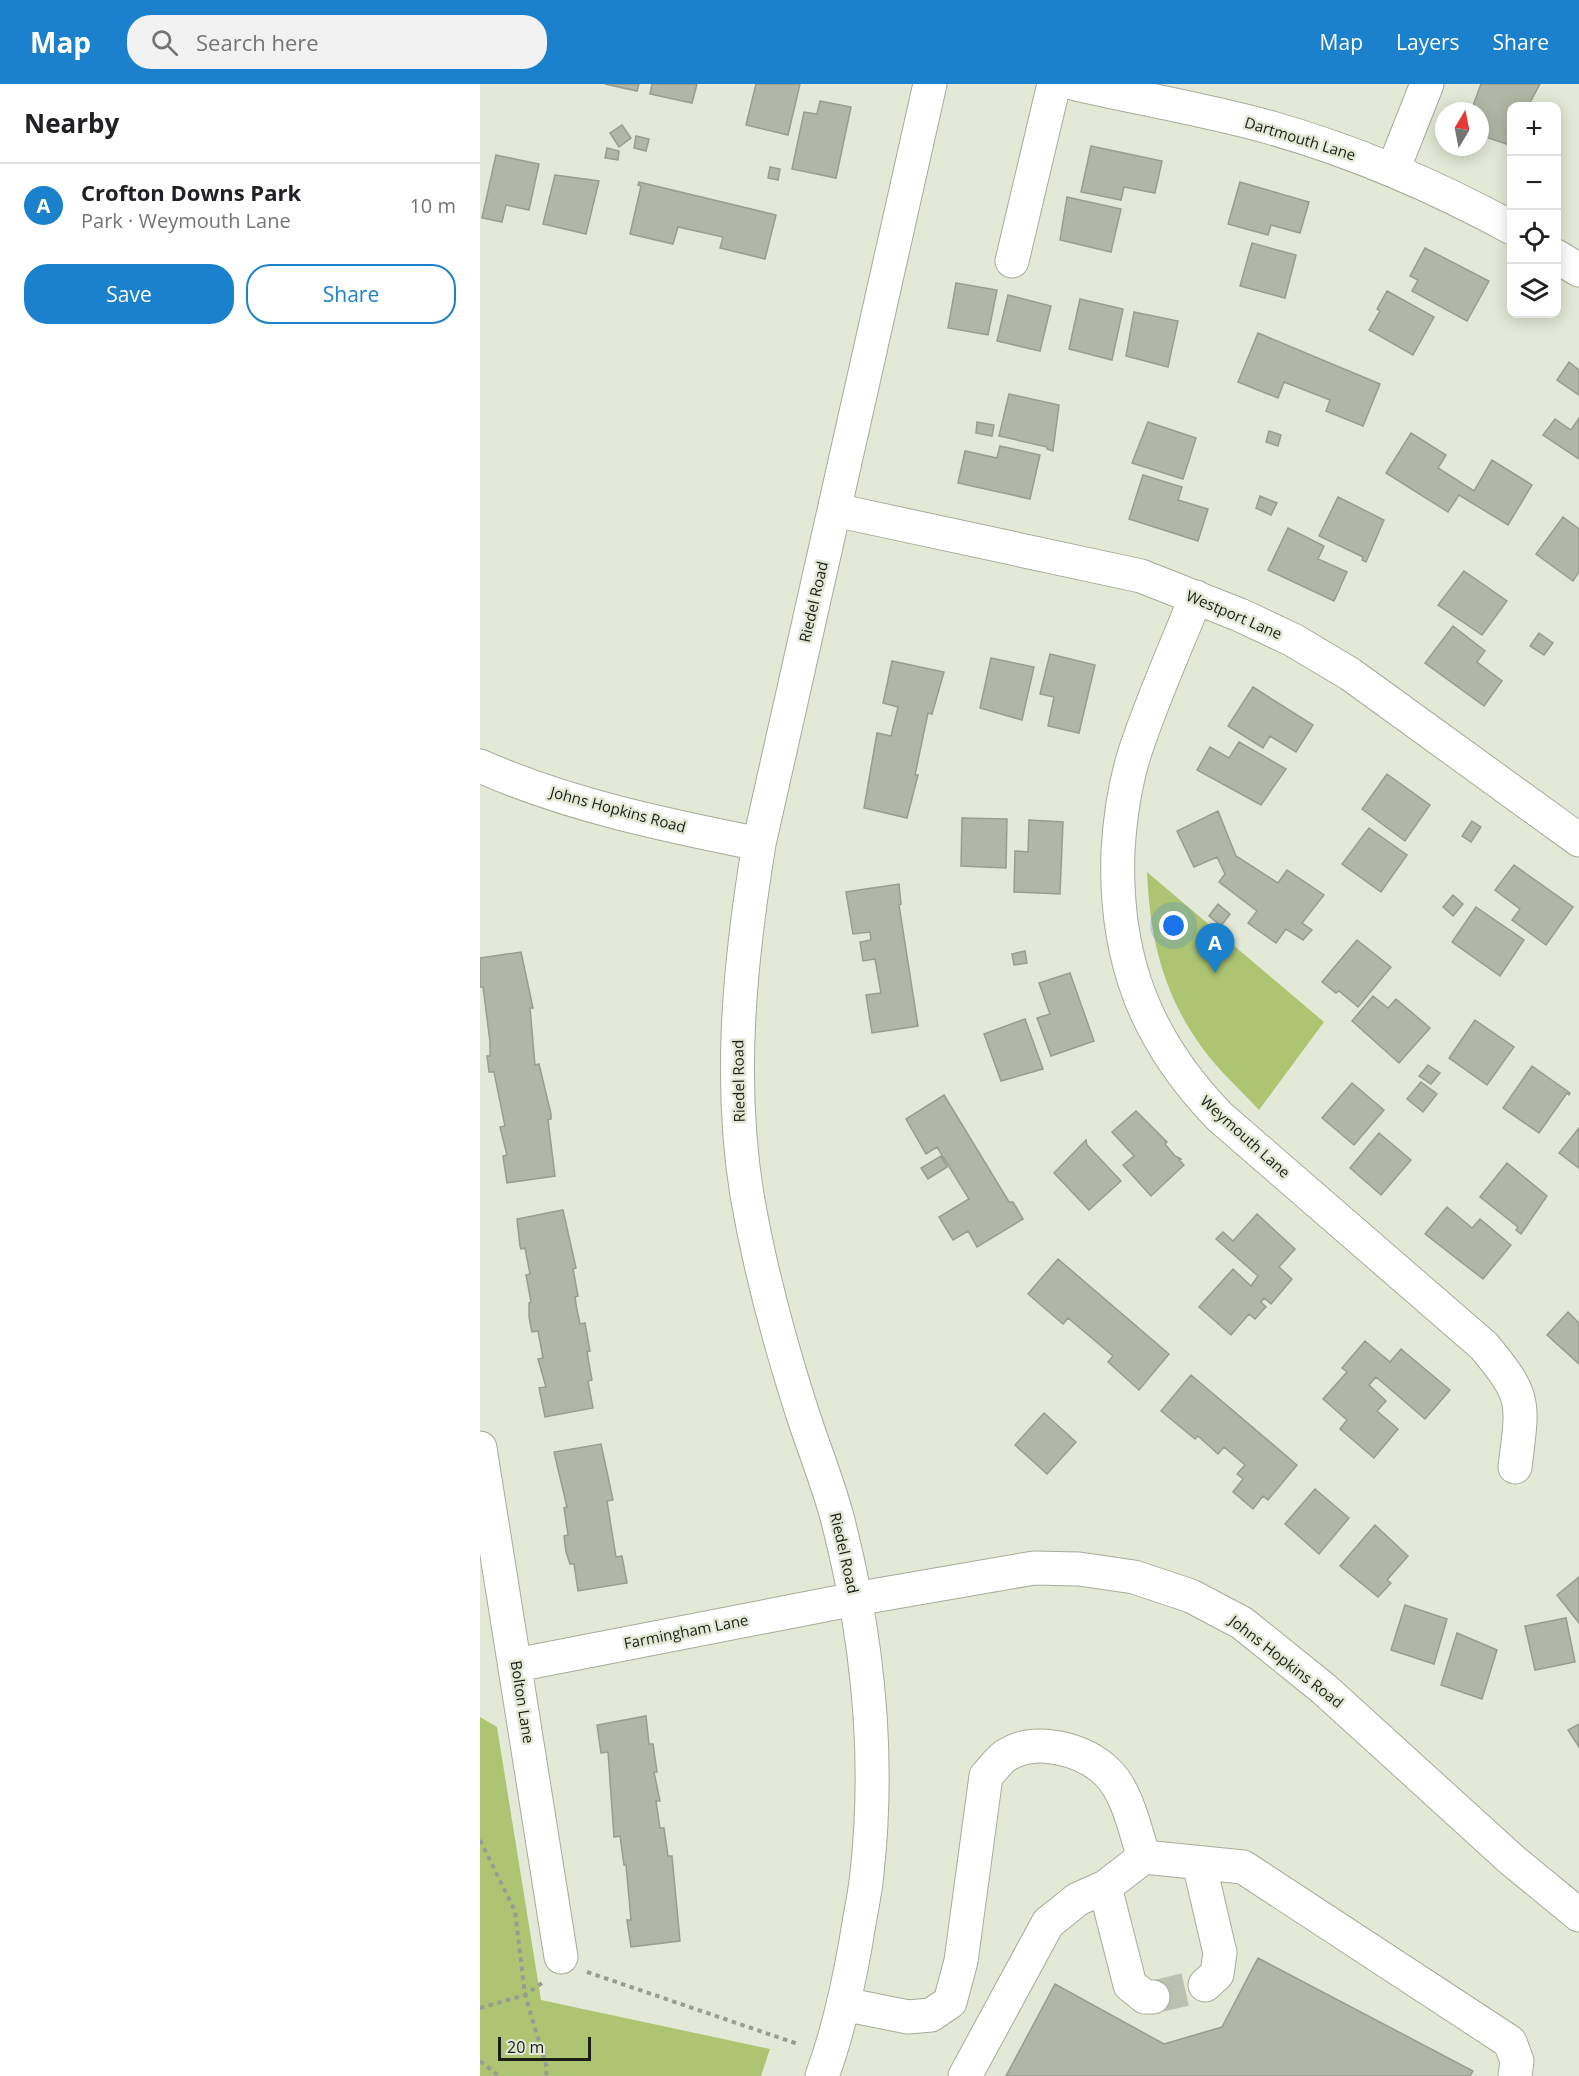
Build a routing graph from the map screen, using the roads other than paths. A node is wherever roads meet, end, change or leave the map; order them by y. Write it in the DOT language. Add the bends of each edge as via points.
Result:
graph roads {
  1 [pos="930,84"];
  2 [pos="1054,84"];
  3 [pos="1077,84"];
  4 [pos="1427,84"];
  5 [pos="1393,170"];
  6 [pos="1507,225"];
  7 [pos="1561,259"];
  8 [pos="1012,261"];
  9 [pos="1579,270"];
  10 [pos="835,510"];
  11 [pos="1196,597"];
  12 [pos="480,766"];
  13 [pos="1579,840"];
  14 [pos="759,844"];
  15 [pos="480,1448"];
  16 [pos="1515,1467"];
  17 [pos="855,1599"];
  18 [pos="516,1665"];
  19 [pos="1144,1857"];
  20 [pos="1199,1863"];
  21 [pos="1105,1887"];
  22 [pos="1579,1915"];
  23 [pos="561,1957"];
  24 [pos="1205,1985"];
  25 [pos="1153,1997"];
  26 [pos="843,2004"];
  27 [pos="826,2066"];
  28 [pos="965,2076"];
  29 [pos="1515,2076"];
  1 -- 10 [label="street, Riedel Road"];
  2 -- 8 [label="street"];
  3 -- 5 [label="street, Dartmouth Lane" via="1271,128"];
  4 -- 5 [label="street"];
  5 -- 6 [label="street, Dartmouth Lane" via="1450,194"];
  7 -- 9 [label="street"];
  10 -- 11 [label="street, Westport Lane" via="1141,576"];
  10 -- 14 [label="street, Riedel Road"];
  11 -- 13 [label="street, Westport Lane" via="1293,640 1350,674"];
  11 -- 16 [label="street, Weymouth Lane" via="1135,750 1119,830 1119,918 1139,1000 1162,1045 1192,1088 1220,1117 1484,1346 1511,1379 1521,1399"];
  12 -- 14 [label="street, Johns Hopkins Road" via="518,783 597,806"];
  14 -- 17 [label="street, Riedel Road" via="744,934 738,1019 738,1106 747,1194 765,1284 836,1515"];
  15 -- 18 [label="street, Bolton Lane"];
  17 -- 18 [label="street, Farmingham Lane"];
  17 -- 22 [label="street, Johns Hopkins Road" via="1034,1568 1079,1569 1134,1577 1191,1596 1242,1623 1324,1689 1512,1860"];
  17 -- 26 [label="street, Riedel Road" via="869,1702 872,1793 867,1874"];
  18 -- 23 [label="street, Bolton Lane"];
  19 -- 20 [label="street"];
  19 -- 21 [label="street"];
  19 -- 26 [label="street" via="1122,1794 1108,1773 1080,1754 1053,1746 1005,1756 987,1776 961,1961 950,2002 931,2015 908,2018"];
  20 -- 24 [label="street" via="1220,1953 1217,1974"];
  20 -- 29 [label="street" via="1243,1867 1510,2042 1517,2061"];
  21 -- 25 [label="street" via="1130,1985 1145,1997"];
  21 -- 28 [label="street" via="1078,1899 1048,1923"];
  26 -- 27 [label="street, Riedel Road"];
}
